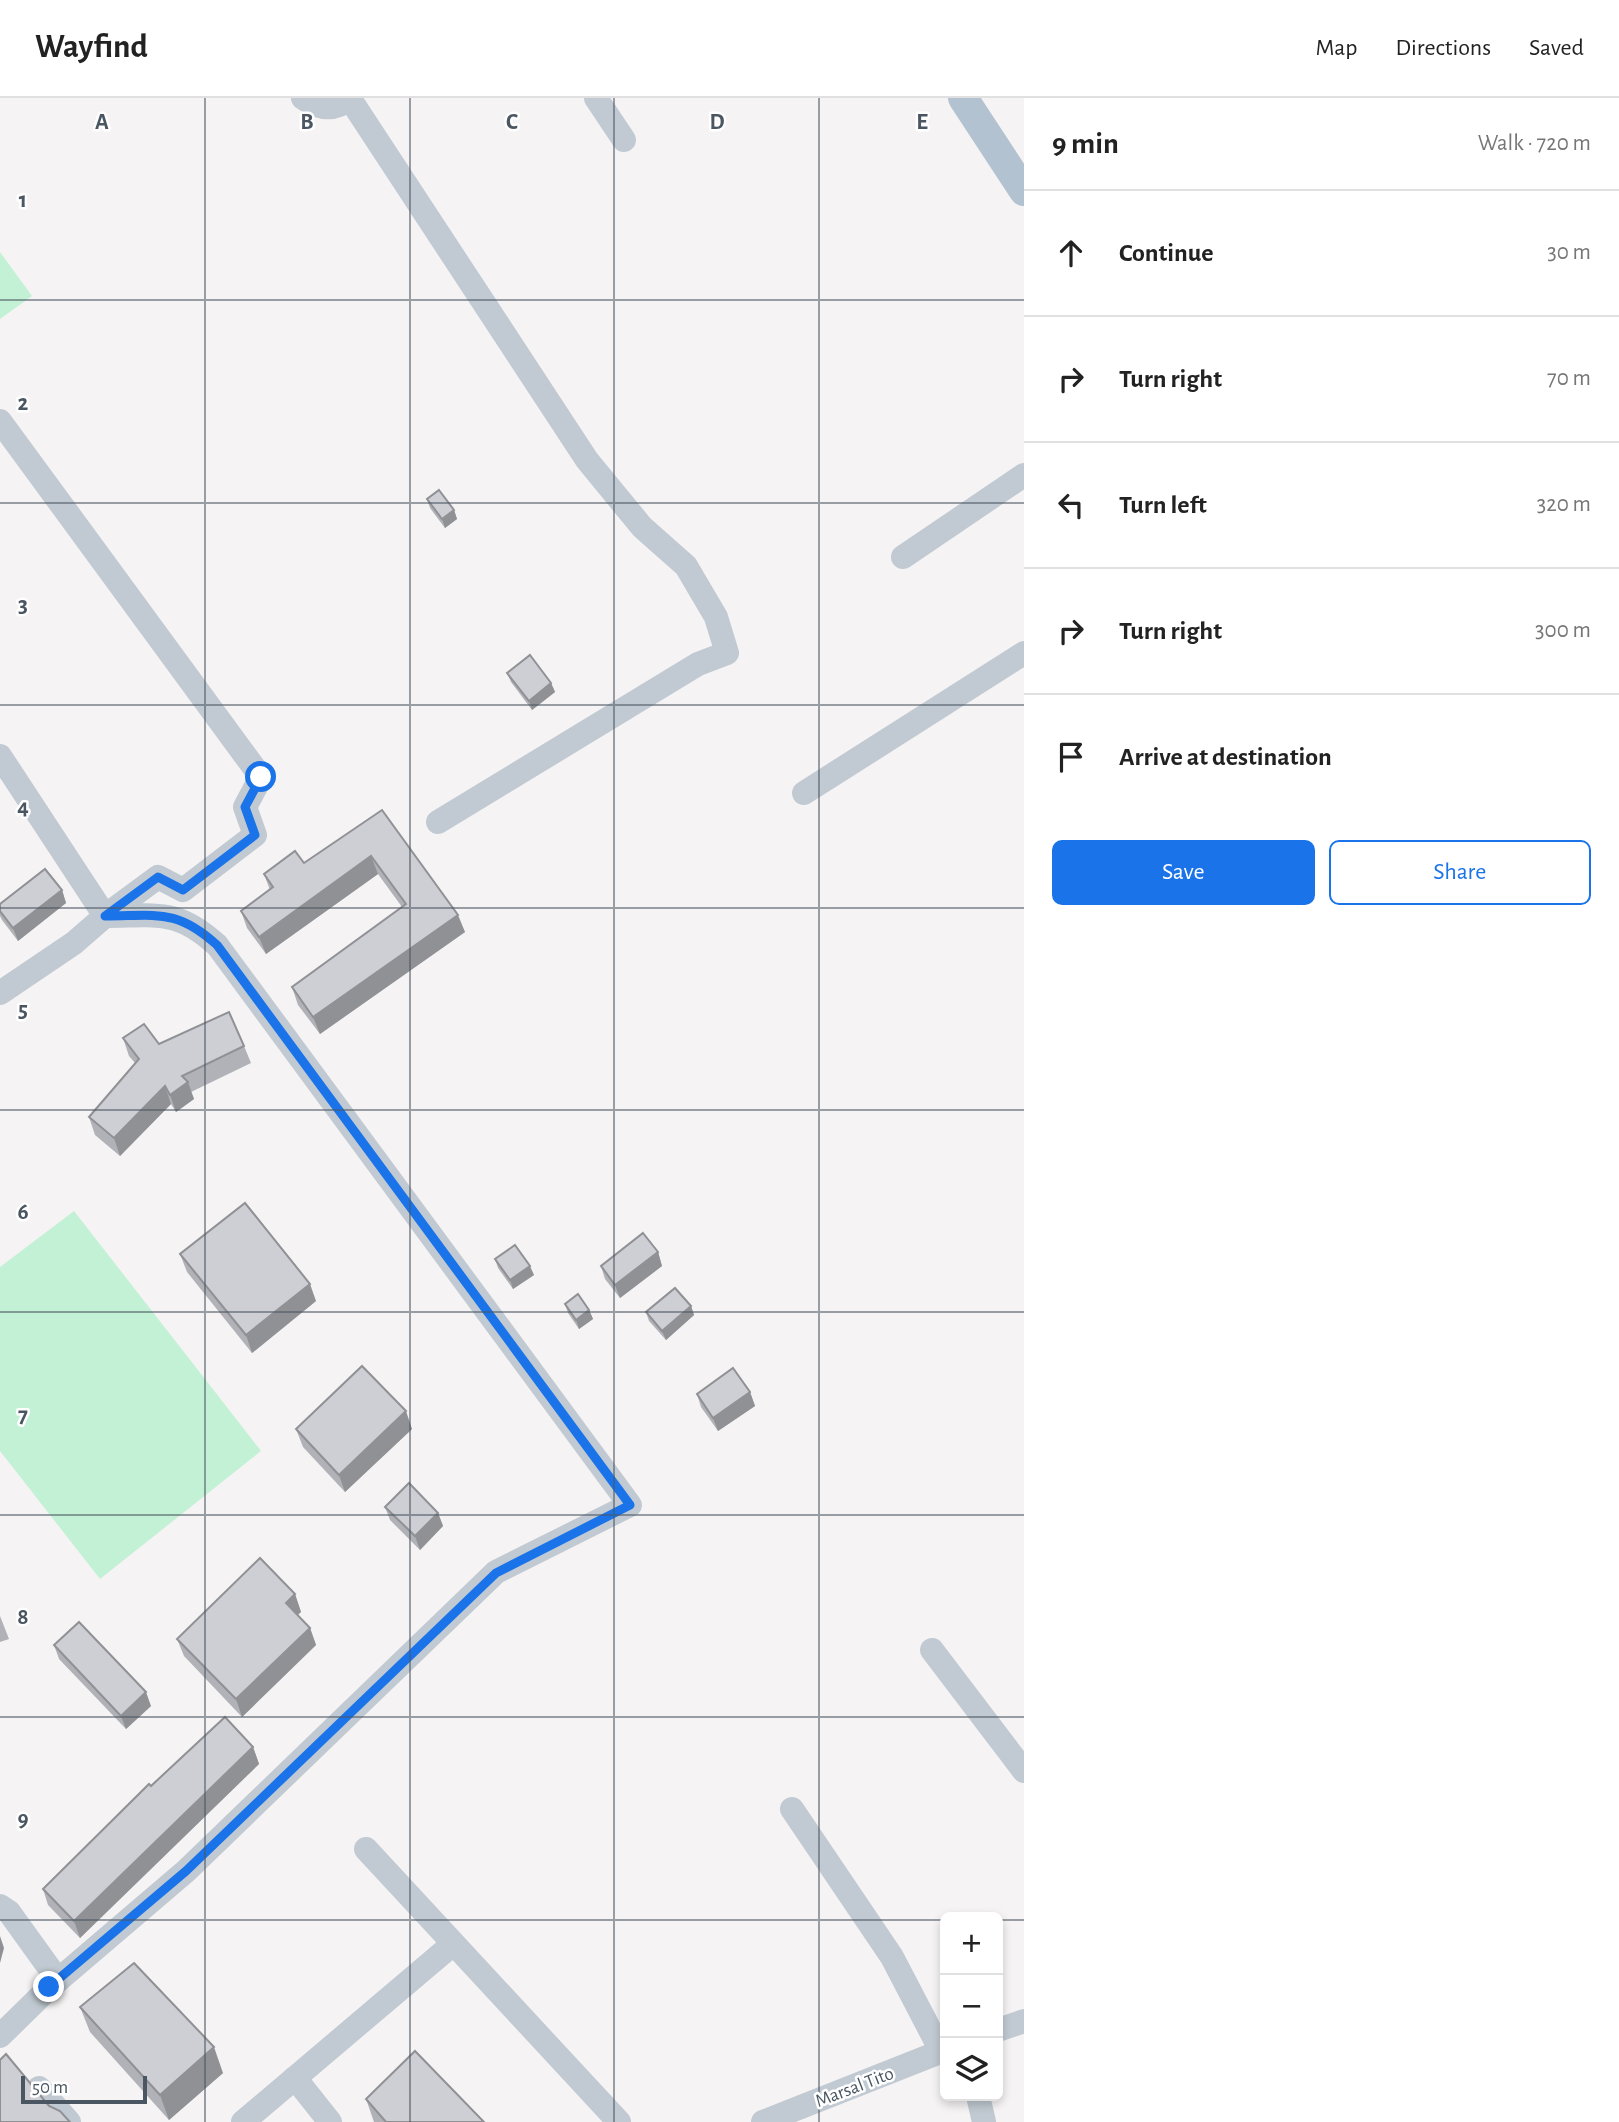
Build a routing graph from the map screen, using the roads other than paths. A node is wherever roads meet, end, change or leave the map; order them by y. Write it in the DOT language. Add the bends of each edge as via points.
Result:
graph roads {
  1 [pos="303,98"];
  2 [pos="596,98"];
  3 [pos="963,98"];
  4 [pos="351,99"];
  5 [pos="624,140"];
  6 [pos="1024,191"];
  7 [pos="0,421"];
  8 [pos="1024,475"];
  9 [pos="903,557"];
  10 [pos="1024,653"];
  11 [pos="0,756"];
  12 [pos="804,793"];
  13 [pos="438,822"];
  14 [pos="105,916"];
  15 [pos="0,993"];
  16 [pos="932,1650"];
  17 [pos="1024,1771"];
  18 [pos="792,1809"];
  19 [pos="366,1849"];
  20 [pos="0,1906"];
  21 [pos="453,1944"];
  22 [pos="58,1980"];
  23 [pos="1024,2021"];
  24 [pos="1003,2028"];
  25 [pos="0,2036"];
  26 [pos="940,2045"];
  27 [pos="940,2052"];
  28 [pos="295,2078"];
  29 [pos="39,2088"];
  30 [pos="979,2101"];
  31 [pos="69,2122"];
  32 [pos="243,2122"];
  33 [pos="330,2122"];
  34 [pos="619,2122"];
  35 [pos="763,2122"];
  36 [pos="984,2122"];
  1 -- 4 [label="street" via="319,107 335,108"];
  2 -- 5 [label="street"];
  3 -- 6 [label="main road"];
  4 -- 13 [label="street" via="587,460 642,527 686,566 716,617 727,653 698,664"];
  7 -- 14 [label="street" via="261,777 245,807 255,835 183,890 158,877"];
  8 -- 9 [label="street"];
  10 -- 12 [label="street"];
  11 -- 14 [label="street"];
  14 -- 15 [label="street"];
  14 -- 22 [label="street" via="171,916 194,924 217,945 630,1505 496,1573 186,1871"];
  16 -- 17 [label="street"];
  18 -- 26 [label="street" via="892,1957"];
  19 -- 21 [label="street"];
  20 -- 22 [label="street"];
  21 -- 28 [label="street"];
  21 -- 34 [label="street"];
  22 -- 25 [label="street"];
  23 -- 24 [label="street"];
  27 -- 35 [label="street, Marsal Tito"];
  28 -- 32 [label="street"];
  28 -- 33 [label="street"];
  29 -- 31 [label="street"];
  30 -- 36 [label="street"];
}
